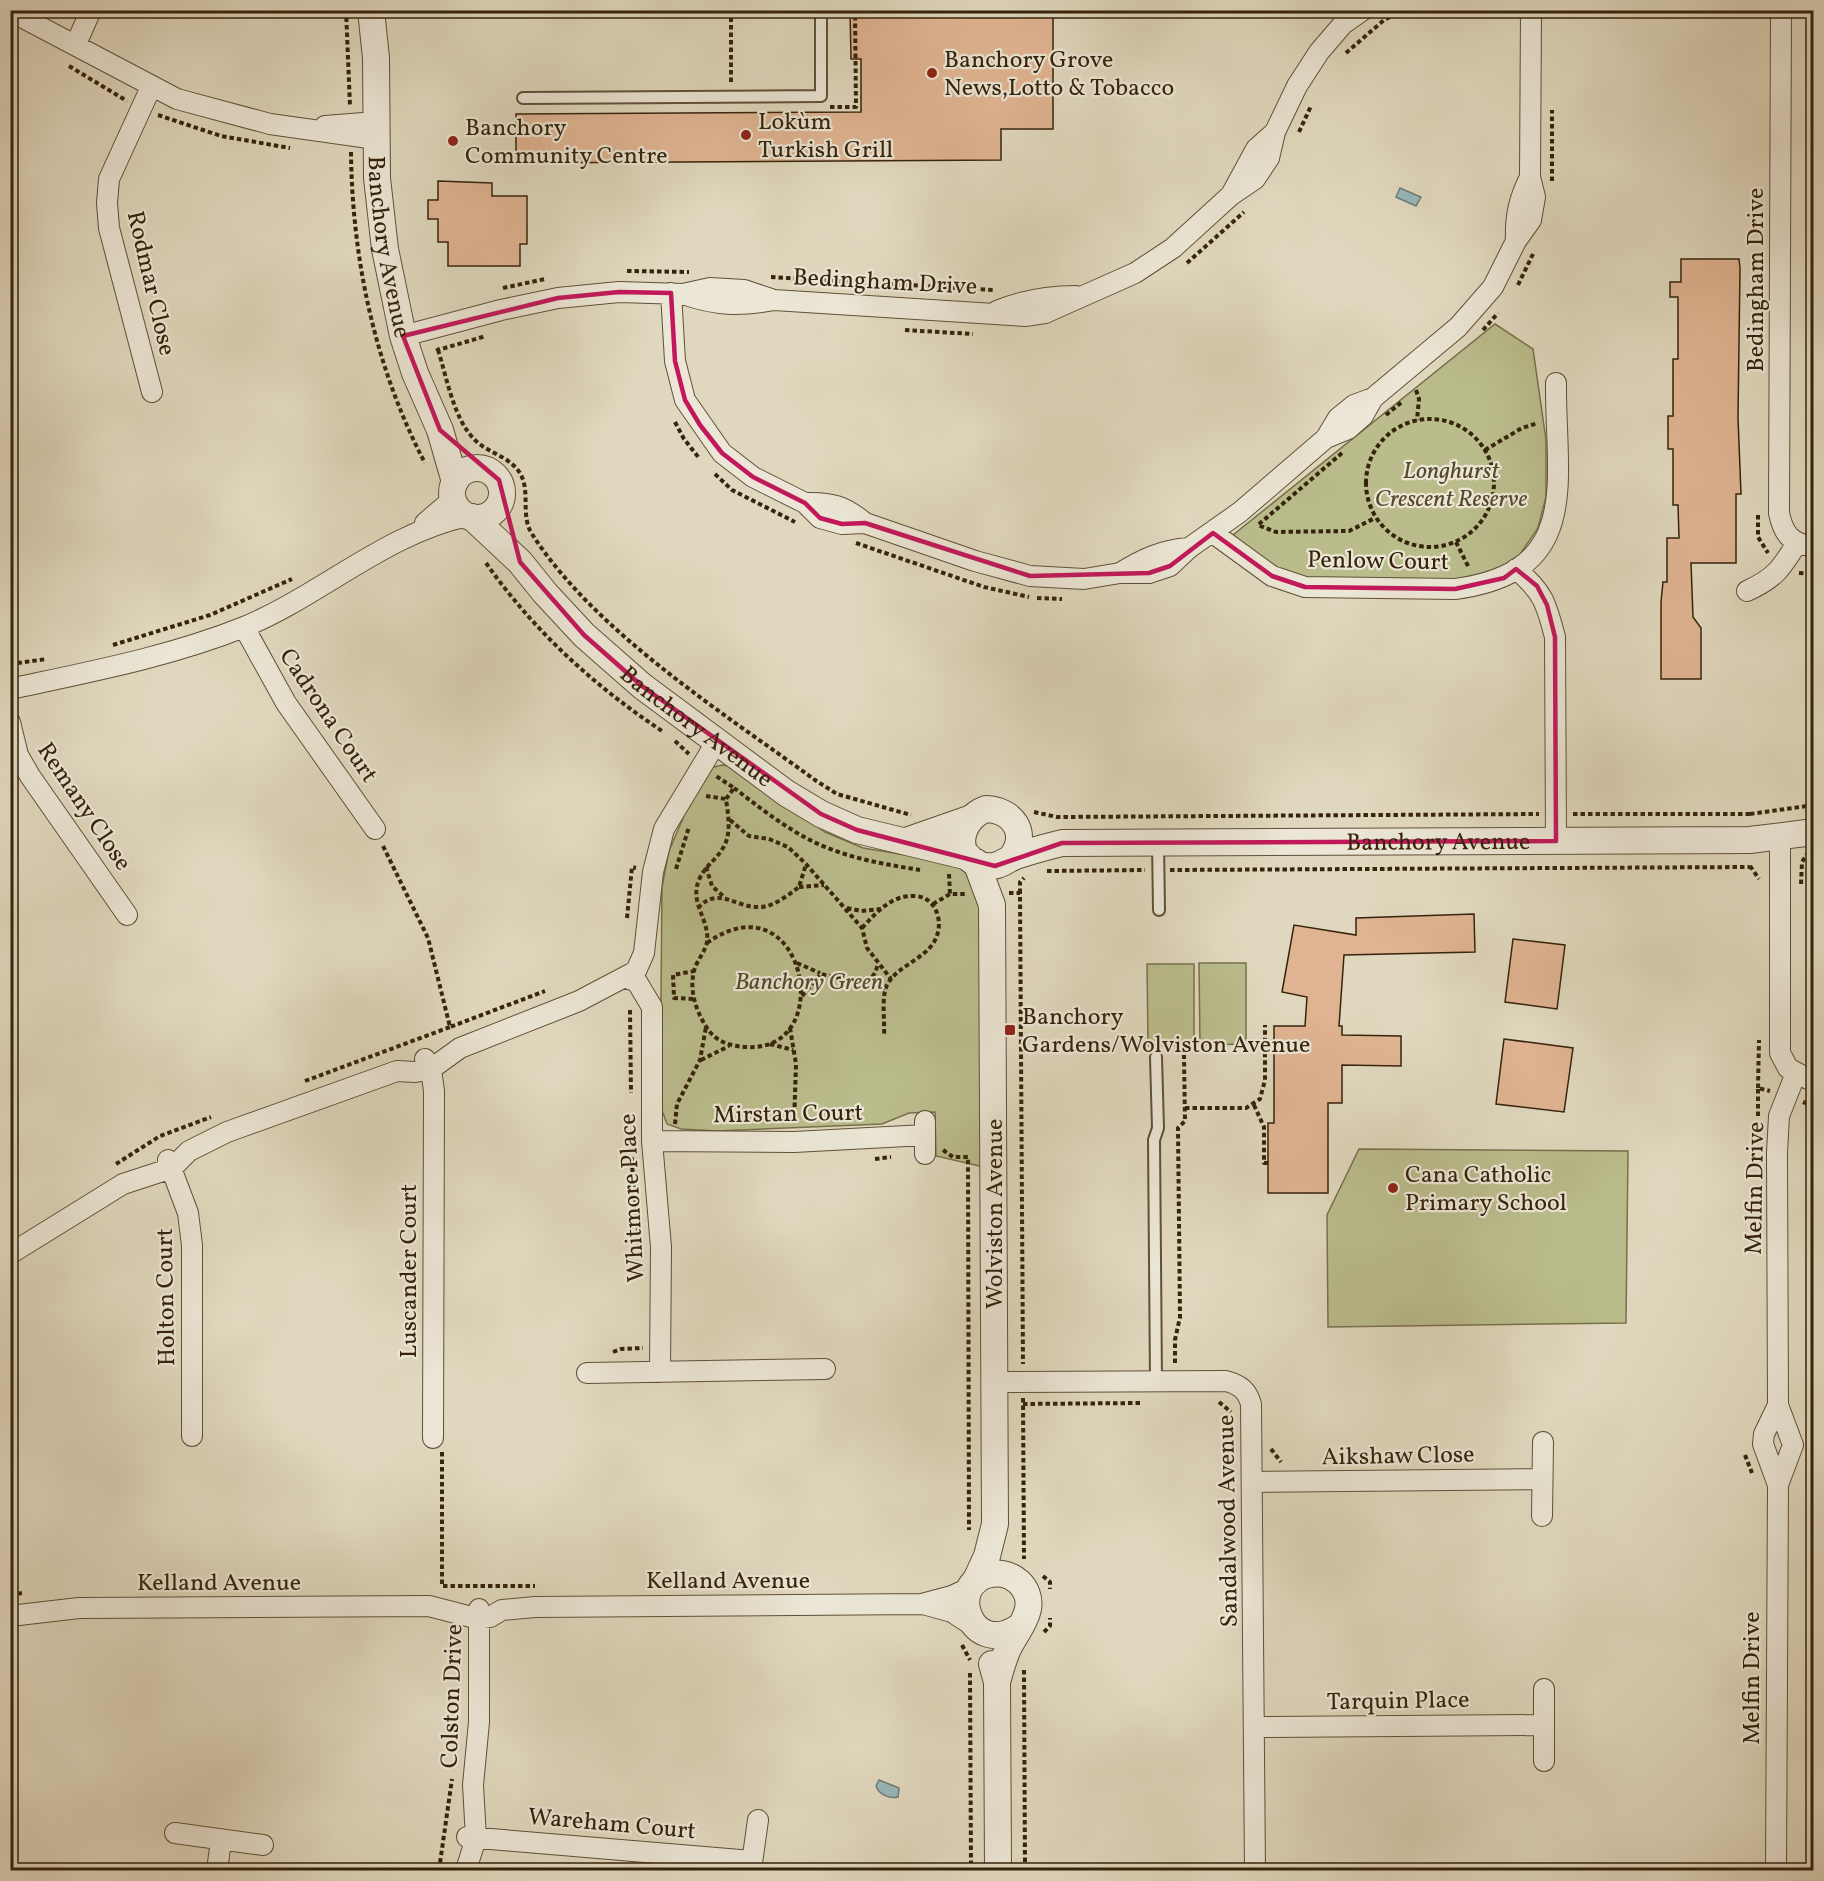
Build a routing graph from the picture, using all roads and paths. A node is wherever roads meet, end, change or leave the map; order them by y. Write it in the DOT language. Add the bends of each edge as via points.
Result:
graph roads {
  1 [pos="10,10"];
  2 [pos="91,10"];
  3 [pos="346,10"];
  4 [pos="371,10"];
  5 [pos="382,10"];
  6 [pos="731,10"];
  7 [pos="821,10"];
  8 [pos="1363,10"];
  9 [pos="1403,10"];
  10 [pos="1531,10"];
  11 [pos="1781,10"];
  12 [pos="75,44"];
  13 [pos="1344,55"];
  14 [pos="376,58"];
  15 [pos="151,87"];
  16 [pos="731,97"];
  17 [pos="523,98"];
  18 [pos="1312,105"];
  19 [pos="351,130"];
  20 [pos="376,130"];
  21 [pos="1297,134"];
  22 [pos="1250,204"];
  23 [pos="1185,265"];
  24 [pos="677,293"];
  25 [pos="896,329"];
  26 [pos="983,333"];
  27 [pos="403,336"];
  28 [pos="438,350"];
  29 [pos="1556,383"];
  30 [pos="1416,390"];
  31 [pos="152,392"];
  32 [pos="1556,417"];
  33 [pos="674,420"];
  34 [pos="1417,420"];
  35 [pos="440,430"];
  36 [pos="1485,450"];
  37 [pos="701,460"];
  38 [pos="426,466"];
  39 [pos="707,467"];
  40 [pos="482,468"];
  41 [pos="501,502"];
  42 [pos="462,503"];
  43 [pos="1267,518"];
  44 [pos="1375,518"];
  45 [pos="802,525"];
  46 [pos="1257,525"];
  47 [pos="1213,533"];
  48 [pos="1456,542"];
  49 [pos="854,543"];
  50 [pos="1805,544"];
  51 [pos="1229,546"];
  52 [pos="484,559"];
  53 [pos="520,562"];
  54 [pos="1516,569"];
  55 [pos="296,577"];
  56 [pos="1478,586"];
  57 [pos="1746,591"];
  58 [pos="1071,599"];
  59 [pos="244,627"];
  60 [pos="108,646"];
  61 [pos="52,659"];
  62 [pos="10,664"];
  63 [pos="10,689"];
  64 [pos="10,722"];
  65 [pos="665,733"];
  66 [pos="673,738"];
  67 [pos="717,741"];
  68 [pos="701,766"];
  69 [pos="718,778"];
  70 [pos="712,785"];
  71 [pos="709,790"];
  72 [pos="705,796"];
  73 [pos="726,799"];
  74 [pos="700,804"];
  75 [pos="1019,813"];
  76 [pos="1556,814"];
  77 [pos="1750,814"];
  78 [pos="922,816"];
  79 [pos="729,819"];
  80 [pos="969,819"];
  81 [pos="691,821"];
  82 [pos="375,829"];
  83 [pos="1814,832"];
  84 [pos="1780,838"];
  85 [pos="906,841"];
  86 [pos="1556,841"];
  87 [pos="1158,842"];
  88 [pos="1062,843"];
  89 [pos="1814,853"];
  90 [pos="972,860"];
  91 [pos="1017,863"];
  92 [pos="806,864"];
  93 [pos="706,867"];
  94 [pos="1750,867"];
  95 [pos="1158,870"];
  96 [pos="653,872"];
  97 [pos="1042,872"];
  98 [pos="825,886"];
  99 [pos="1801,886"];
  100 [pos="799,887"];
  101 [pos="999,896"];
  102 [pos="723,897"];
  103 [pos="933,904"];
  104 [pos="847,908"];
  105 [pos="698,909"];
  106 [pos="881,909"];
  107 [pos="1159,910"];
  108 [pos="127,915"];
  109 [pos="627,921"];
  110 [pos="862,928"];
  111 [pos="705,930"];
  112 [pos="719,934"];
  113 [pos="707,943"];
  114 [pos="797,963"];
  115 [pos="878,963"];
  116 [pos="694,971"];
  117 [pos="821,974"];
  118 [pos="891,979"];
  119 [pos="632,982"];
  120 [pos="867,984"];
  121 [pos="555,988"];
  122 [pos="885,988"];
  123 [pos="802,996"];
  124 [pos="693,999"];
  125 [pos="1265,1025"];
  126 [pos="706,1027"];
  127 [pos="790,1028"];
  128 [pos="885,1035"];
  129 [pos="770,1044"];
  130 [pos="731,1045"];
  131 [pos="794,1050"];
  132 [pos="1184,1055"];
  133 [pos="1156,1057"];
  134 [pos="700,1060"];
  135 [pos="426,1066"];
  136 [pos="1805,1078"];
  137 [pos="1254,1105"];
  138 [pos="1185,1108"];
  139 [pos="925,1139"];
  140 [pos="674,1140"];
  141 [pos="652,1141"];
  142 [pos="794,1142"];
  143 [pos="863,1159"];
  144 [pos="654,1162"];
  145 [pos="1268,1163"];
  146 [pos="170,1164"];
  147 [pos="10,1254"];
  148 [pos="640,1262"];
  149 [pos="641,1337"];
  150 [pos="641,1348"];
  151 [pos="1175,1368"];
  152 [pos="825,1369"];
  153 [pos="660,1372"];
  154 [pos="587,1373"];
  155 [pos="1202,1381"];
  156 [pos="994,1382"];
  157 [pos="1023,1382"];
  158 [pos="1156,1382"];
  159 [pos="1143,1403"];
  160 [pos="1023,1404"];
  161 [pos="1778,1405"];
  162 [pos="192,1436"];
  163 [pos="1252,1436"];
  164 [pos="433,1438"];
  165 [pos="1543,1442"];
  166 [pos="1293,1462"];
  167 [pos="1542,1479"];
  168 [pos="1254,1482"];
  169 [pos="1778,1485"];
  170 [pos="1542,1516"];
  171 [pos="995,1524"];
  172 [pos="969,1532"];
  173 [pos="1018,1581"];
  174 [pos="973,1584"];
  175 [pos="32,1592"];
  176 [pos="10,1594"];
  177 [pos="436,1595"];
  178 [pos="922,1604"];
  179 [pos="479,1614"];
  180 [pos="10,1616"];
  181 [pos="1019,1627"];
  182 [pos="972,1634"];
  183 [pos="997,1682"];
  184 [pos="1544,1689"];
  185 [pos="1543,1725"];
  186 [pos="1254,1727"];
  187 [pos="1544,1761"];
  188 [pos="453,1774"];
  189 [pos="758,1820"];
  190 [pos="175,1833"];
  191 [pos="472,1837"];
  192 [pos="221,1841"];
  193 [pos="263,1845"];
  194 [pos="752,1866"];
  195 [pos="217,1870"];
  196 [pos="439,1870"];
  197 [pos="456,1870"];
  198 [pos="465,1870"];
  199 [pos="971,1870"];
  200 [pos="998,1870"];
  201 [pos="1255,1870"];
  202 [pos="1776,1870"];
  1 -- 12 [label="street"];
  2 -- 12 [label="street"];
  3 -- 19 [label="path"];
  4 -- 14 [label="street, Banchory Avenue"];
  5 -- 14 [label="street, Banchory Avenue"];
  6 -- 16 [label="path"];
  7 -- 16 [label="lane" via="821,96"];
  8 -- 24 [label="street, Bedingham Drive" via="1343,24 1297,86 1275,132 1269,158 1255,179 1230,196 1202,225 1145,266 1078,296 1022,301 992,313 774,300 744,290 710,288"];
  9 -- 13 [label="path" via="1384,20"];
  10 -- 47 [label="street" via="1530,177 1519,200 1516,240 1493,287 1458,327 1373,398 1363,416 1348,429 1326,438"];
  11 -- 50 [label="street, Bedingham Drive" via="1779,513 1788,537"];
  12 -- 15 [label="street"];
  14 -- 20 [label="street, Banchory Avenue"];
  15 -- 19 [label="street" via="215,111 270,123"];
  15 -- 31 [label="street, Rodmar Close" via="109,179 107,203 109,228"];
  16 -- 17 [label="lane"];
  18 -- 21 [label="path"];
  19 -- 20 [label="street"];
  19 -- 38 [label="path" via="354,227 362,278 395,395"];
  20 -- 27 [label="street, Banchory Avenue" via="385,249"];
  22 -- 23 [label="path"];
  24 -- 27 [label="street, Bedingham Drive" via="619,292 558,298"];
  24 -- 47 [label="street" via="675,361 685,400 700,425 722,453 753,477 805,503 829,502 848,509 865,523 1030,576 1084,579 1120,573 1143,558 1189,548"];
  25 -- 26 [label="path"];
  27 -- 35 [label="street, Banchory Avenue"];
  28 -- 78 [label="path" via="466,430 477,443 506,458 519,473 525,495 525,519 531,532 579,592 610,623 822,785 872,806"];
  29 -- 32 [label="street, Penlow Court"];
  30 -- 34 [label="path"];
  32 -- 36 [label="path" via="1522,428"];
  32 -- 54 [label="street, Penlow Court" via="1558,491 1552,528 1533,559"];
  33 -- 37 [label="path"];
  34 -- 36 [label="path" via="1437,419 1456,424 1473,435"];
  34 -- 44 [label="path" via="1389,434 1370,458 1366,498"];
  35 -- 40 [label="street, Banchory Avenue"];
  35 -- 42 [label="street, Banchory Avenue"];
  36 -- 48 [label="path" via="1493,470 1494,492 1487,513 1474,530"];
  39 -- 45 [label="path" via="732,490"];
  40 -- 41 [label="street" via="499,480"];
  40 -- 42 [label="street" via="466,470"];
  41 -- 42 [label="street" via="492,513"];
  41 -- 53 [label="street, Banchory Avenue"];
  42 -- 53 [label="street, Banchory Avenue"];
  42 -- 59 [label="street" via="317,590"];
  43 -- 46 [label="path"];
  44 -- 46 [label="path" via="1349,531 1276,532"];
  44 -- 48 [label="path" via="1386,532 1402,542 1420,547"];
  46 -- 51 [label="path"];
  47 -- 51 [label="street, Penlow Court"];
  48 -- 56 [label="path"];
  49 -- 58 [label="path" via="1019,596"];
  50 -- 57 [label="street, Bedingham Drive" via="1768,581"];
  51 -- 56 [label="street, Penlow Court" via="1272,576 1305,587"];
  52 -- 65 [label="path" via="535,626 577,667"];
  53 -- 67 [label="street, Banchory Avenue" via="584,635 642,686"];
  54 -- 56 [label="street, Penlow Court" via="1504,578"];
  54 -- 76 [label="street" via="1537,586 1547,605 1555,637"];
  55 -- 60 [label="path" via="210,615"];
  59 -- 63 [label="street" via="137,662"];
  59 -- 82 [label="street, Cadrona Court" via="286,703"];
  61 -- 62 [label="path"];
  64 -- 108 [label="street, Remany Close" via="18,755 30,776"];
  66 -- 68 [label="path"];
  67 -- 68 [label="street"];
  67 -- 85 [label="street, Banchory Avenue" via="821,814 857,830"];
  68 -- 69 [label="path"];
  68 -- 96 [label="street" via="664,829"];
  69 -- 70 [label="path"];
  69 -- 73 [label="path" via="734,788"];
  71 -- 72 [label="path"];
  72 -- 73 [label="path"];
  72 -- 74 [label="path"];
  73 -- 79 [label="path"];
  75 -- 76 [label="path" via="1058,817"];
  75 -- 80 [label="street" via="986,809"];
  75 -- 88 [label="street, Banchory Avenue"];
  75 -- 91 [label="street"];
  76 -- 77 [label="path"];
  76 -- 86 [label="street"];
  79 -- 92 [label="path" via="749,836 788,847"];
  79 -- 93 [label="path" via="723,848"];
  80 -- 85 [label="street"];
  80 -- 90 [label="street" via="962,839"];
  81 -- 96 [label="path" via="674,876"];
  82 -- 121 [label="path" via="428,938 450,1027"];
  83 -- 84 [label="street, Banchory Avenue"];
  84 -- 86 [label="street, Banchory Avenue"];
  84 -- 136 [label="street, Melfin Drive" via="1779,1043 1783,1061"];
  85 -- 90 [label="street, Banchory Avenue"];
  86 -- 87 [label="street, Banchory Avenue"];
  87 -- 88 [label="street, Banchory Avenue"];
  87 -- 95 [label="lane"];
  88 -- 91 [label="street, Banchory Avenue"];
  89 -- 99 [label="path" via="1806,855 1802,862"];
  90 -- 91 [label="street" via="995,866"];
  90 -- 101 [label="street, Wolviston Avenue"];
  91 -- 101 [label="street, Wolviston Avenue"];
  91 -- 101 [label="path" via="1020,882"];
  92 -- 98 [label="path"];
  92 -- 100 [label="path"];
  93 -- 102 [label="path" via="712,886"];
  93 -- 105 [label="path" via="698,882"];
  94 -- 95 [label="path"];
  95 -- 97 [label="path"];
  95 -- 107 [label="lane"];
  96 -- 109 [label="path" via="632,867"];
  96 -- 119 [label="street" via="650,922"];
  98 -- 100 [label="path"];
  98 -- 104 [label="path"];
  100 -- 102 [label="path" via="760,907"];
  101 -- 103 [label="path" via="950,894"];
  101 -- 156 [label="street, Wolviston Avenue"];
  101 -- 157 [label="path"];
  102 -- 105 [label="path" via="705,901"];
  103 -- 106 [label="path" via="921,896 906,896"];
  103 -- 118 [label="path" via="939,918 935,941"];
  104 -- 106 [label="path"];
  104 -- 110 [label="path"];
  105 -- 111 [label="path"];
  106 -- 110 [label="path"];
  110 -- 115 [label="path" via="867,948"];
  111 -- 112 [label="path"];
  111 -- 113 [label="path"];
  112 -- 113 [label="path"];
  112 -- 114 [label="path" via="751,927 773,933 790,948"];
  113 -- 116 [label="path"];
  114 -- 117 [label="path"];
  114 -- 123 [label="path"];
  115 -- 118 [label="path"];
  115 -- 120 [label="path"];
  116 -- 124 [label="path"];
  116 -- 124 [label="path" via="673,975 674,998"];
  117 -- 120 [label="path"];
  117 -- 123 [label="path"];
  118 -- 122 [label="path"];
  119 -- 135 [label="street" via="489,1035 455,1040"];
  119 -- 141 [label="street, Whitmore Place" via="653,1023"];
  120 -- 122 [label="path"];
  122 -- 128 [label="path"];
  123 -- 127 [label="path"];
  124 -- 126 [label="path"];
  125 -- 137 [label="path" via="1264,1091"];
  126 -- 130 [label="path"];
  126 -- 134 [label="path"];
  127 -- 129 [label="path"];
  127 -- 131 [label="path"];
  129 -- 130 [label="path"];
  129 -- 131 [label="path"];
  130 -- 134 [label="path"];
  131 -- 142 [label="path"];
  132 -- 138 [label="path"];
  133 -- 158 [label="lane"];
  134 -- 140 [label="path" via="677,1104"];
  135 -- 146 [label="street" via="384,1066 365,1081 227,1132 190,1139"];
  135 -- 164 [label="street, Luscander Court" via="434,1091"];
  136 -- 161 [label="street, Melfin Drive" via="1779,1116"];
  137 -- 138 [label="path"];
  137 -- 145 [label="path" via="1264,1127 1264,1163"];
  138 -- 151 [label="path" via="1185,1120 1178,1128 1180,1317"];
  139 -- 142 [label="street, Mirstan Court"];
  139 -- 143 [label="path" via="887,1159"];
  139 -- 172 [label="path" via="953,1157 968,1157"];
  140 -- 141 [label="street, Mirstan Court"];
  140 -- 142 [label="street, Mirstan Court"];
  141 -- 144 [label="street, Whitmore Place"];
  144 -- 148 [label="path" via="632,1166"];
  144 -- 153 [label="street, Whitmore Place" via="661,1247"];
  146 -- 147 [label="street" via="142,1165 129,1173 123,1184"];
  146 -- 162 [label="street, Holton Court" via="188,1213 192,1245"];
  149 -- 150 [label="path"];
  152 -- 153 [label="street"];
  153 -- 154 [label="street"];
  155 -- 158 [label="street, Sandalwood Avenue"];
  155 -- 163 [label="street, Sandalwood Avenue" via="1226,1381 1248,1393"];
  155 -- 163 [label="path" via="1202,1402 1221,1402 1231,1412 1232,1436"];
  156 -- 157 [label="street, Sandalwood Avenue"];
  156 -- 171 [label="street, Wolviston Avenue"];
  157 -- 158 [label="street, Sandalwood Avenue"];
  159 -- 160 [label="path"];
  161 -- 169 [label="street, Melfin Drive" via="1793,1445"];
  161 -- 169 [label="street, Melfin Drive" via="1762,1444"];
  163 -- 166 [label="path" via="1271,1436 1272,1452 1281,1462"];
  163 -- 168 [label="street, Sandalwood Avenue"];
  164 -- 177 [label="path" via="442,1449"];
  165 -- 167 [label="street"];
  167 -- 168 [label="street, Aikshaw Close"];
  167 -- 170 [label="street"];
  168 -- 186 [label="street, Sandalwood Avenue"];
  169 -- 202 [label="street, Melfin Drive"];
  171 -- 173 [label="street, Wolviston Avenue" via="1014,1554"];
  171 -- 174 [label="street, Wolviston Avenue" via="987,1556"];
  173 -- 174 [label="street" via="1001,1573 983,1576"];
  173 -- 181 [label="street" via="1028,1598 1028,1609"];
  174 -- 178 [label="street, Kelland Avenue" via="952,1596"];
  174 -- 182 [label="street" via="965,1603"];
  175 -- 176 [label="path"];
  177 -- 179 [label="street, Kelland Avenue"];
  177 -- 180 [label="street, Kelland Avenue" via="79,1608"];
  178 -- 179 [label="street, Kelland Avenue" via="535,1606 500,1600"];
  178 -- 182 [label="street, Kelland Avenue" via="951,1612"];
  179 -- 191 [label="street, Colston Drive" via="479,1722 474,1785 465,1801"];
  181 -- 182 [label="street" via="1001,1635"];
  181 -- 183 [label="street"];
  182 -- 183 [label="street"];
  182 -- 199 [label="path"];
  183 -- 200 [label="street"];
  184 -- 185 [label="street"];
  185 -- 186 [label="street, Tarquin Place"];
  185 -- 187 [label="street"];
  186 -- 201 [label="street, Sandalwood Avenue"];
  188 -- 196 [label="path"];
  189 -- 194 [label="street, Wareham Court"];
  190 -- 192 [label="street"];
  191 -- 194 [label="street, Wareham Court"];
  191 -- 197 [label="street, Colston Drive"];
  191 -- 198 [label="street, Colston Drive"];
  192 -- 193 [label="street"];
  192 -- 195 [label="street"];
}
